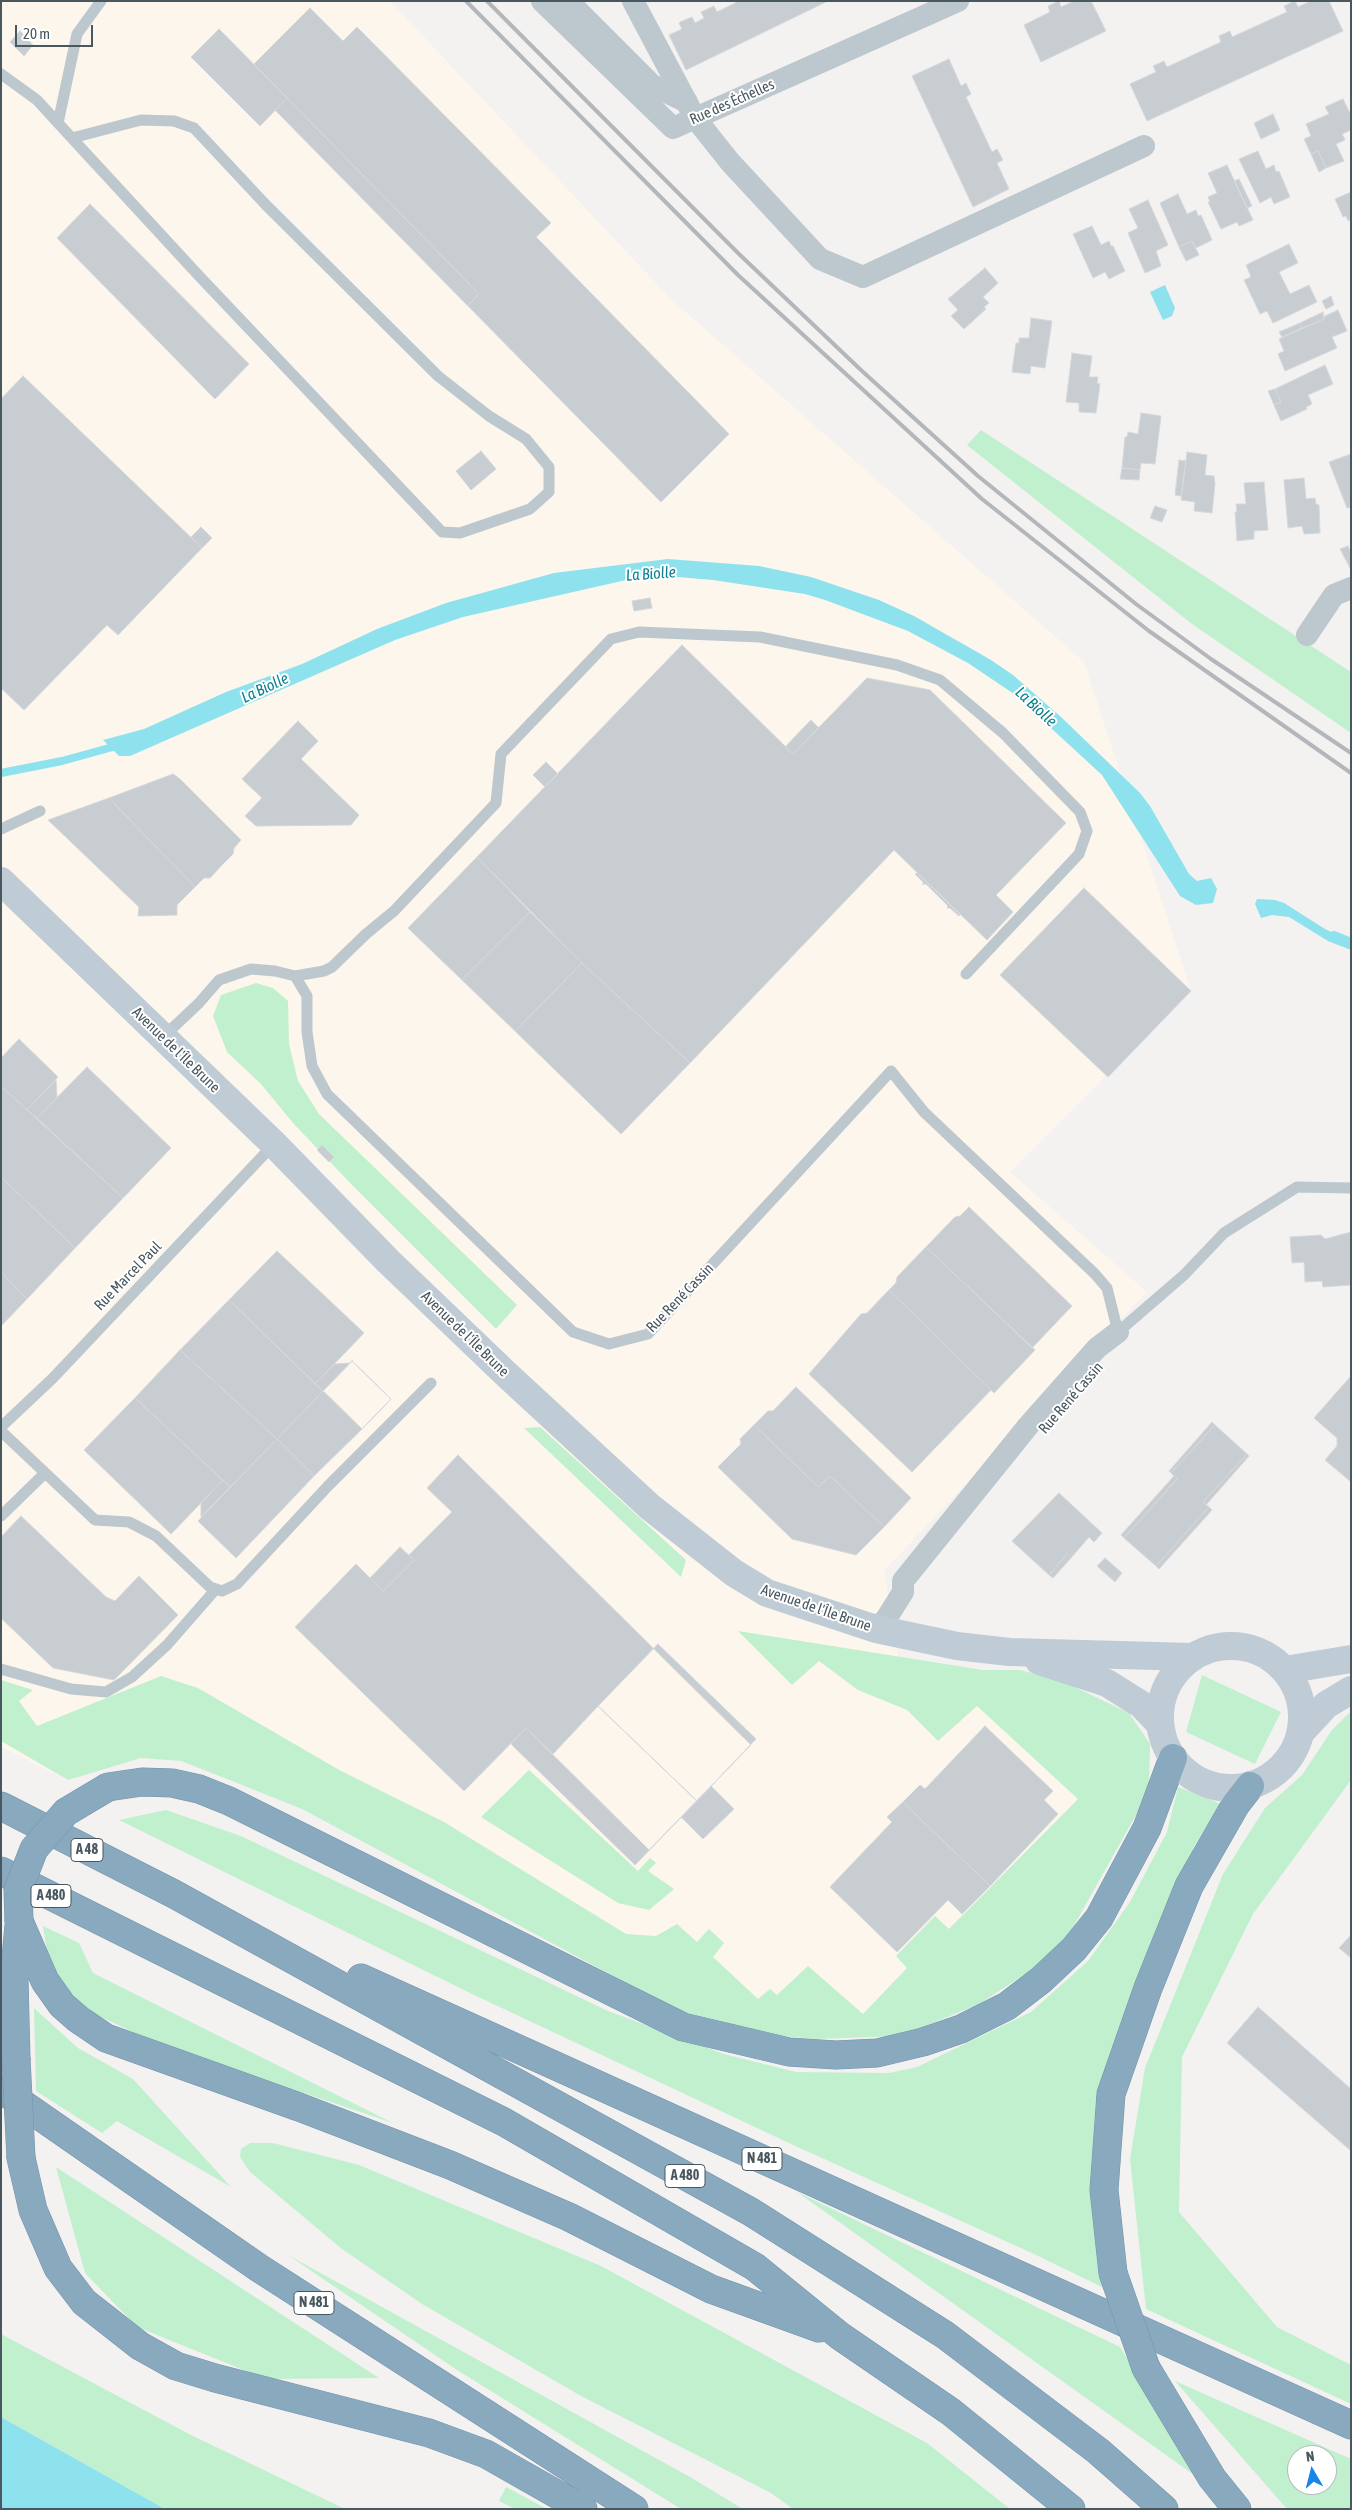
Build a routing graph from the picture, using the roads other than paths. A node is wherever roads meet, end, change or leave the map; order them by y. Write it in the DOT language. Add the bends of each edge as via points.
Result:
graph roads {
  1 [pos="101,1"];
  2 [pos="542,1"];
  3 [pos="568,1"];
  4 [pos="633,1"];
  5 [pos="958,1"];
  6 [pos="1,74"];
  7 [pos="691,110"];
  8 [pos="58,123"];
  9 [pos="72,138"];
  10 [pos="1144,146"];
  11 [pos="1351,588"];
  12 [pos="1307,635"];
  13 [pos="40,811"];
  14 [pos="1,829"];
  15 [pos="1,881"];
  16 [pos="966,974"];
  17 [pos="295,976"];
  18 [pos="163,1037"];
  19 [pos="274,1144"];
  20 [pos="1351,1188"];
  21 [pos="1118,1332"];
  22 [pos="431,1383"];
  23 [pos="1,1427"];
  24 [pos="1,1431"];
  25 [pos="44,1474"];
  26 [pos="1,1516"];
  27 [pos="216,1589"];
  28 [pos="876,1629"];
  29 [pos="1009,1652"];
  30 [pos="1193,1657"];
  31 [pos="1351,1659"];
  32 [pos="1,1669"];
  33 [pos="1285,1670"];
  34 [pos="1351,1690"];
  35 [pos="1160,1724"];
  36 [pos="1302,1732"];
  37 [pos="1172,1758"];
  38 [pos="1250,1786"];
  39 [pos="1,1806"];
  40 [pos="1,1871"];
  41 [pos="174,1894"];
  42 [pos="19,1921"];
  43 [pos="1,2089"];
  44 [pos="840,2336"];
  45 [pos="1351,2425"];
  46 [pos="583,2509"];
  47 [pos="634,2509"];
  48 [pos="1071,2509"];
  49 [pos="1164,2509"];
  50 [pos="1237,2509"];
  1 -- 8 [label="lane" via="77,34"];
  2 -- 7 [label="street, Rue des Échelles" via="673,128"];
  3 -- 7 [label="street" via="652,85"];
  4 -- 7 [label="street"];
  5 -- 7 [label="street, Rue des Échelles"];
  6 -- 8 [label="lane" via="37,100"];
  7 -- 10 [label="street" via="730,162 820,259 863,277"];
  8 -- 9 [label="lane"];
  9 -- 9 [label="lane" via="442,532 460,532 530,509 549,492 549,468 526,439 489,416 438,376 266,205 194,128 174,121 140,120"];
  11 -- 12 [label="street" via="1334,595"];
  13 -- 14 [label="lane"];
  15 -- 18 [label="street, Avenue de l'Île Brune"];
  16 -- 17 [label="lane" via="1080,854 1087,831 1080,812 1003,733 940,680 897,665 760,637 639,632 611,639 501,754 496,804 394,912 332,967"];
  17 -- 18 [label="lane" via="251,969 219,980"];
  17 -- 21 [label="lane, Rue René Cassin" via="307,996 307,1032 312,1066 327,1094 573,1332 609,1344 648,1334 891,1071 924,1112 1095,1274 1107,1288"];
  18 -- 19 [label="street, Avenue de l'Île Brune"];
  19 -- 23 [label="lane, Rue Marcel Paul" via="53,1378"];
  19 -- 28 [label="street, Avenue de l'Île Brune" via="388,1261 650,1507 734,1573 767,1593"];
  20 -- 21 [label="lane" via="1297,1188 1224,1233 1184,1275"];
  21 -- 28 [label="street, Rue René Cassin" via="1097,1348 1028,1426 903,1581 903,1592"];
  22 -- 27 [label="lane" via="328,1486 237,1584 222,1591"];
  24 -- 25 [label="lane"];
  25 -- 26 [label="lane"];
  25 -- 27 [label="lane" via="95,1520 130,1522 156,1536"];
  27 -- 32 [label="lane" via="167,1645 132,1677 106,1692 71,1689"];
  28 -- 29 [label="street, Avenue de l'Île Brune" via="957,1646"];
  29 -- 30 [label="street, Avenue de l'Île Brune"];
  29 -- 35 [label="street, Avenue de l'Île Brune" via="1107,1683 1142,1705"];
  30 -- 33 [label="street" via="1212,1648 1251,1648 1270,1657"];
  30 -- 35 [label="street" via="1167,1686 1161,1704"];
  31 -- 33 [label="street"];
  33 -- 36 [label="street" via="1297,1688 1303,1710"];
  34 -- 36 [label="street" via="1326,1705"];
  35 -- 37 [label="street"];
  36 -- 38 [label="street" via="1284,1766 1268,1779"];
  37 -- 38 [label="street" via="1187,1774 1206,1784 1228,1789"];
  37 -- 42 [label="highway, bridge" via="1147,1828 1099,1918 1074,1949 1007,2006 961,2029 877,2053 789,2052 683,2027 229,1801 172,1783 142,1782 108,1787 66,1812 34,1849 18,1890"];
  38 -- 50 [label="highway, bridge" via="1236,1804 1189,1886 1148,1988 1111,2094 1104,2190 1114,2273 1146,2368 1212,2478"];
  39 -- 41 [label="highway, A 48"];
  40 -- 44 [label="highway, A 480" via="504,2122 755,2267"];
  41 -- 45 [label="highway, N 481"];
  41 -- 49 [label="highway, A 480" via="751,2212 945,2336 1098,2451"];
  42 -- 44 [label="highway" via="45,1981 62,2004 106,2038 450,2165 569,2217 711,2289"];
  42 -- 46 [label="highway, bridge" via="14,1979 21,2158 33,2210 58,2268 84,2302 140,2346 176,2366 429,2433 486,2454"];
  43 -- 47 [label="highway, N 481" via="259,2268"];
  44 -- 48 [label="highway, A 480" via="951,2412"];
}
